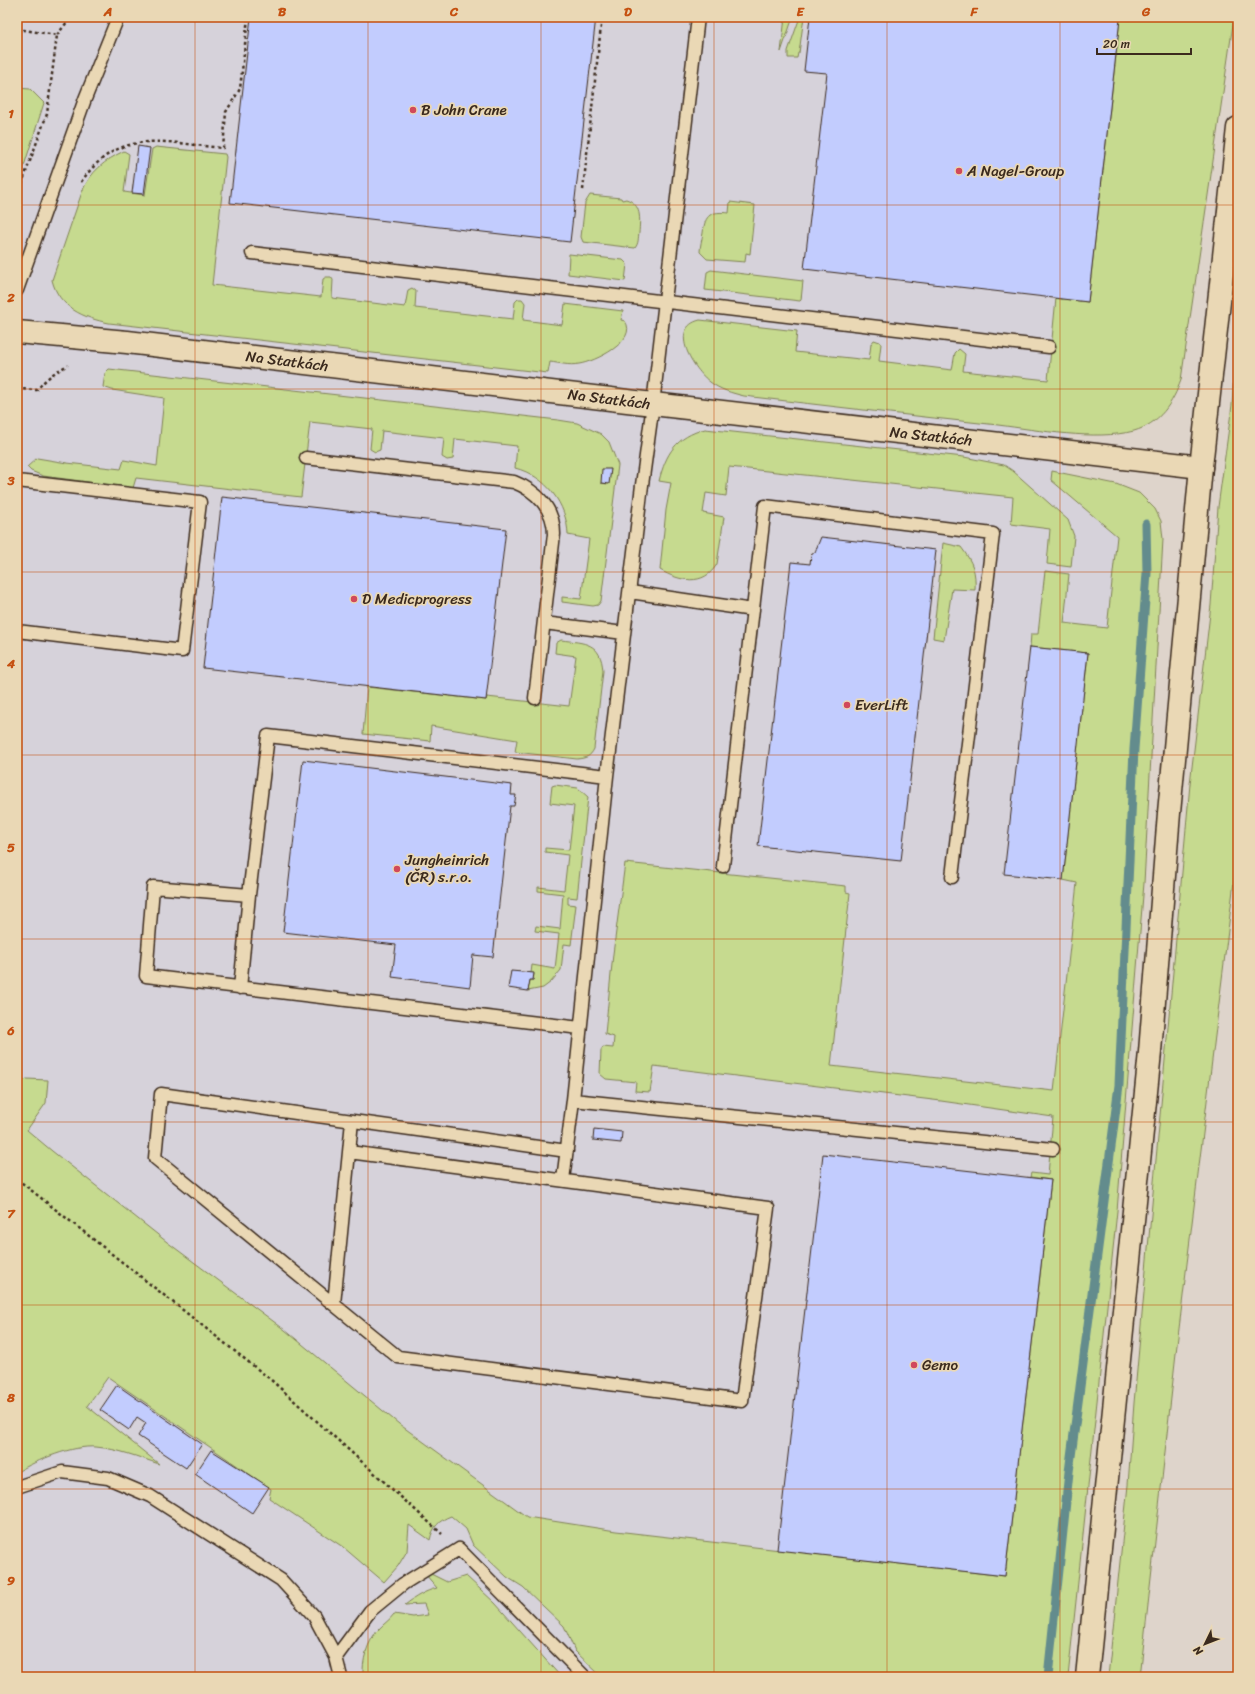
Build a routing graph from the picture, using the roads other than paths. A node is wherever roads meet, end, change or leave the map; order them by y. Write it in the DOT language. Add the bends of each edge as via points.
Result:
graph roads {
  1 [pos="118,17"];
  2 [pos="698,17"];
  3 [pos="1238,128"];
  4 [pos="252,253"];
  5 [pos="17,290"];
  6 [pos="665,302"];
  7 [pos="17,332"];
  8 [pos="1049,347"];
  9 [pos="653,404"];
  10 [pos="306,458"];
  11 [pos="1201,466"];
  12 [pos="17,481"];
  13 [pos="630,592"];
  14 [pos="753,610"];
  15 [pos="544,623"];
  16 [pos="17,631"];
  17 [pos="624,632"];
  18 [pos="535,698"];
  19 [pos="607,776"];
  20 [pos="724,866"];
  21 [pos="952,877"];
  22 [pos="248,895"];
  23 [pos="240,988"];
  24 [pos="580,1028"];
  25 [pos="573,1100"];
  26 [pos="352,1121"];
  27 [pos="1053,1149"];
  28 [pos="567,1151"];
  29 [pos="349,1152"];
  30 [pos="563,1180"];
  31 [pos="334,1304"];
  32 [pos="17,1487"];
  33 [pos="336,1657"];
  34 [pos="341,1677"];
  35 [pos="585,1677"];
  36 [pos="1087,1677"];
  1 -- 5 [label="lane" via="85,99"];
  2 -- 6 [label="lane"];
  3 -- 11 [label="main road"];
  4 -- 6 [label="lane"];
  6 -- 8 [label="lane"];
  6 -- 9 [label="lane"];
  7 -- 9 [label="main road, Na Statkách" via="127,342"];
  9 -- 11 [label="main road, Na Statkách"];
  9 -- 13 [label="lane"];
  10 -- 15 [label="lane" via="514,482 531,490 551,514 554,530"];
  11 -- 36 [label="main road" via="1150,1052"];
  12 -- 16 [label="lane" via="200,502 182,651"];
  13 -- 14 [label="lane"];
  13 -- 17 [label="lane"];
  14 -- 20 [label="lane"];
  14 -- 21 [label="lane" via="765,506 993,534"];
  15 -- 17 [label="lane"];
  15 -- 18 [label="lane"];
  17 -- 19 [label="lane"];
  19 -- 22 [label="lane" via="268,736"];
  19 -- 24 [label="lane"];
  22 -- 23 [label="lane"];
  22 -- 23 [label="lane" via="153,887 146,976"];
  23 -- 24 [label="lane"];
  24 -- 25 [label="lane"];
  25 -- 27 [label="lane"];
  25 -- 28 [label="lane"];
  26 -- 28 [label="lane"];
  26 -- 29 [label="lane"];
  26 -- 31 [label="lane" via="161,1094 155,1158"];
  28 -- 30 [label="lane"];
  29 -- 30 [label="lane"];
  29 -- 31 [label="lane"];
  30 -- 31 [label="lane" via="768,1208 742,1400 398,1357"];
  32 -- 33 [label="lane" via="62,1472 108,1478 150,1496 281,1580 314,1616"];
  33 -- 34 [label="lane"];
  33 -- 35 [label="lane" via="370,1611 404,1584 459,1549"];
}
